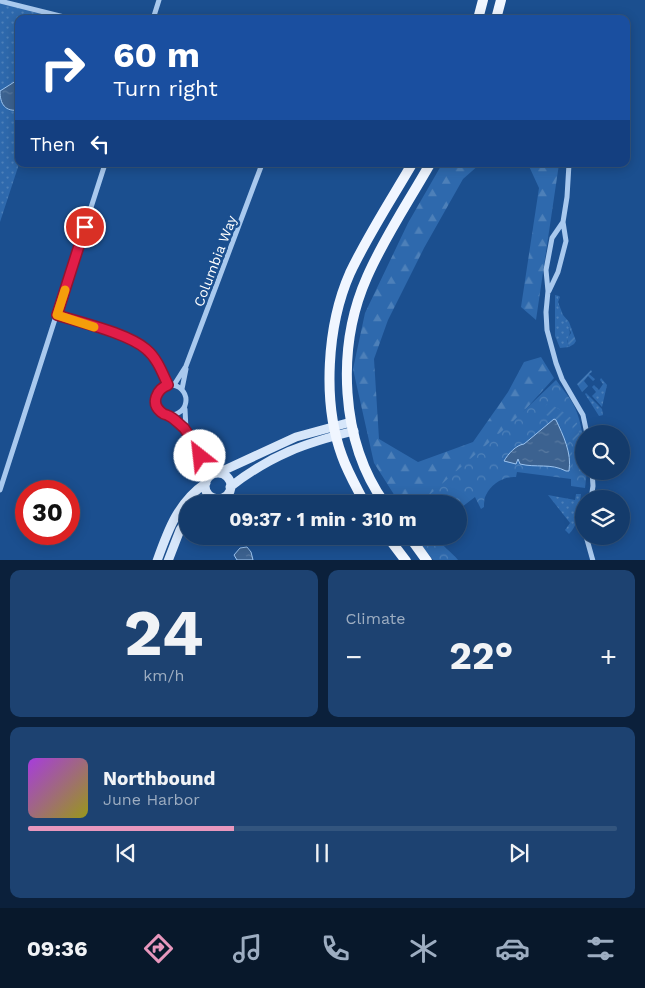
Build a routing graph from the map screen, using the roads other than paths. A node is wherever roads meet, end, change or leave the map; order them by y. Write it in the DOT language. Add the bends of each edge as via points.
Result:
graph roads {
  1 [pos="159,0"];
  2 [pos="483,0"];
  3 [pos="501,0"];
  4 [pos="0,1"];
  5 [pos="56,15"];
  6 [pos="154,15"];
  7 [pos="479,15"];
  8 [pos="497,15"];
  9 [pos="104,167"];
  10 [pos="261,167"];
  11 [pos="410,167"];
  12 [pos="428,167"];
  13 [pos="569,167"];
  14 [pos="563,222"];
  15 [pos="548,291"];
  16 [pos="57,315"];
  17 [pos="186,366"];
  18 [pos="171,385"];
  19 [pos="182,389"];
  20 [pos="185,407"];
  21 [pos="169,416"];
  22 [pos="585,425"];
  23 [pos="352,426"];
  24 [pos="186,431"];
  25 [pos="335,431"];
  26 [pos="200,456"];
  27 [pos="217,473"];
  28 [pos="206,481"];
  29 [pos="230,489"];
  30 [pos="0,490"];
  31 [pos="212,495"];
  32 [pos="225,495"];
  33 [pos="231,495"];
  34 [pos="360,495"];
  35 [pos="380,495"];
  36 [pos="179,532"];
  37 [pos="394,545"];
  38 [pos="416,545"];
  39 [pos="589,545"];
  40 [pos="157,560"];
  41 [pos="168,560"];
  42 [pos="406,560"];
  43 [pos="428,560"];
  44 [pos="593,560"];
  1 -- 6 [label="street"];
  2 -- 7 [label="main road"];
  3 -- 8 [label="main road"];
  4 -- 5 [label="street"];
  9 -- 16 [label="street"];
  10 -- 17 [label="street, Columbia Way"];
  11 -- 25 [label="main road" via="365,245 342,296 330,358"];
  12 -- 23 [label="main road" via="380,251 356,307 347,361"];
  13 -- 14 [label="street"];
  14 -- 15 [label="street" via="566,241 558,272"];
  14 -- 15 [label="street" via="552,238 546,270"];
  15 -- 22 [label="street" via="546,312 551,348"];
  16 -- 18 [label="street" via="137,342 153,357"];
  16 -- 30 [label="street"];
  17 -- 18 [label="street, Columbia Way"];
  17 -- 19 [label="street, Columbia Way"];
  18 -- 19 [label="street"];
  18 -- 21 [label="street" via="159,390 156,400 161,412"];
  19 -- 20 [label="street"];
  20 -- 21 [label="street" via="178,414"];
  20 -- 24 [label="street"];
  21 -- 24 [label="street"];
  23 -- 25 [label="street"];
  23 -- 35 [label="main road"];
  24 -- 26 [label="street"];
  25 -- 27 [label="street" via="286,441"];
  25 -- 29 [label="street" via="282,454 248,473"];
  25 -- 34 [label="main road" via="346,468"];
  26 -- 27 [label="street"];
  26 -- 28 [label="street"];
  27 -- 28 [label="street"];
  27 -- 29 [label="street" via="229,479"];
  28 -- 31 [label="street" via="207,492"];
  28 -- 40 [label="street" via="177,513"];
  29 -- 32 [label="street"];
  29 -- 33 [label="street"];
  36 -- 41 [label="street"];
  37 -- 42 [label="main road"];
  38 -- 43 [label="main road"];
  39 -- 44 [label="street"];
}
